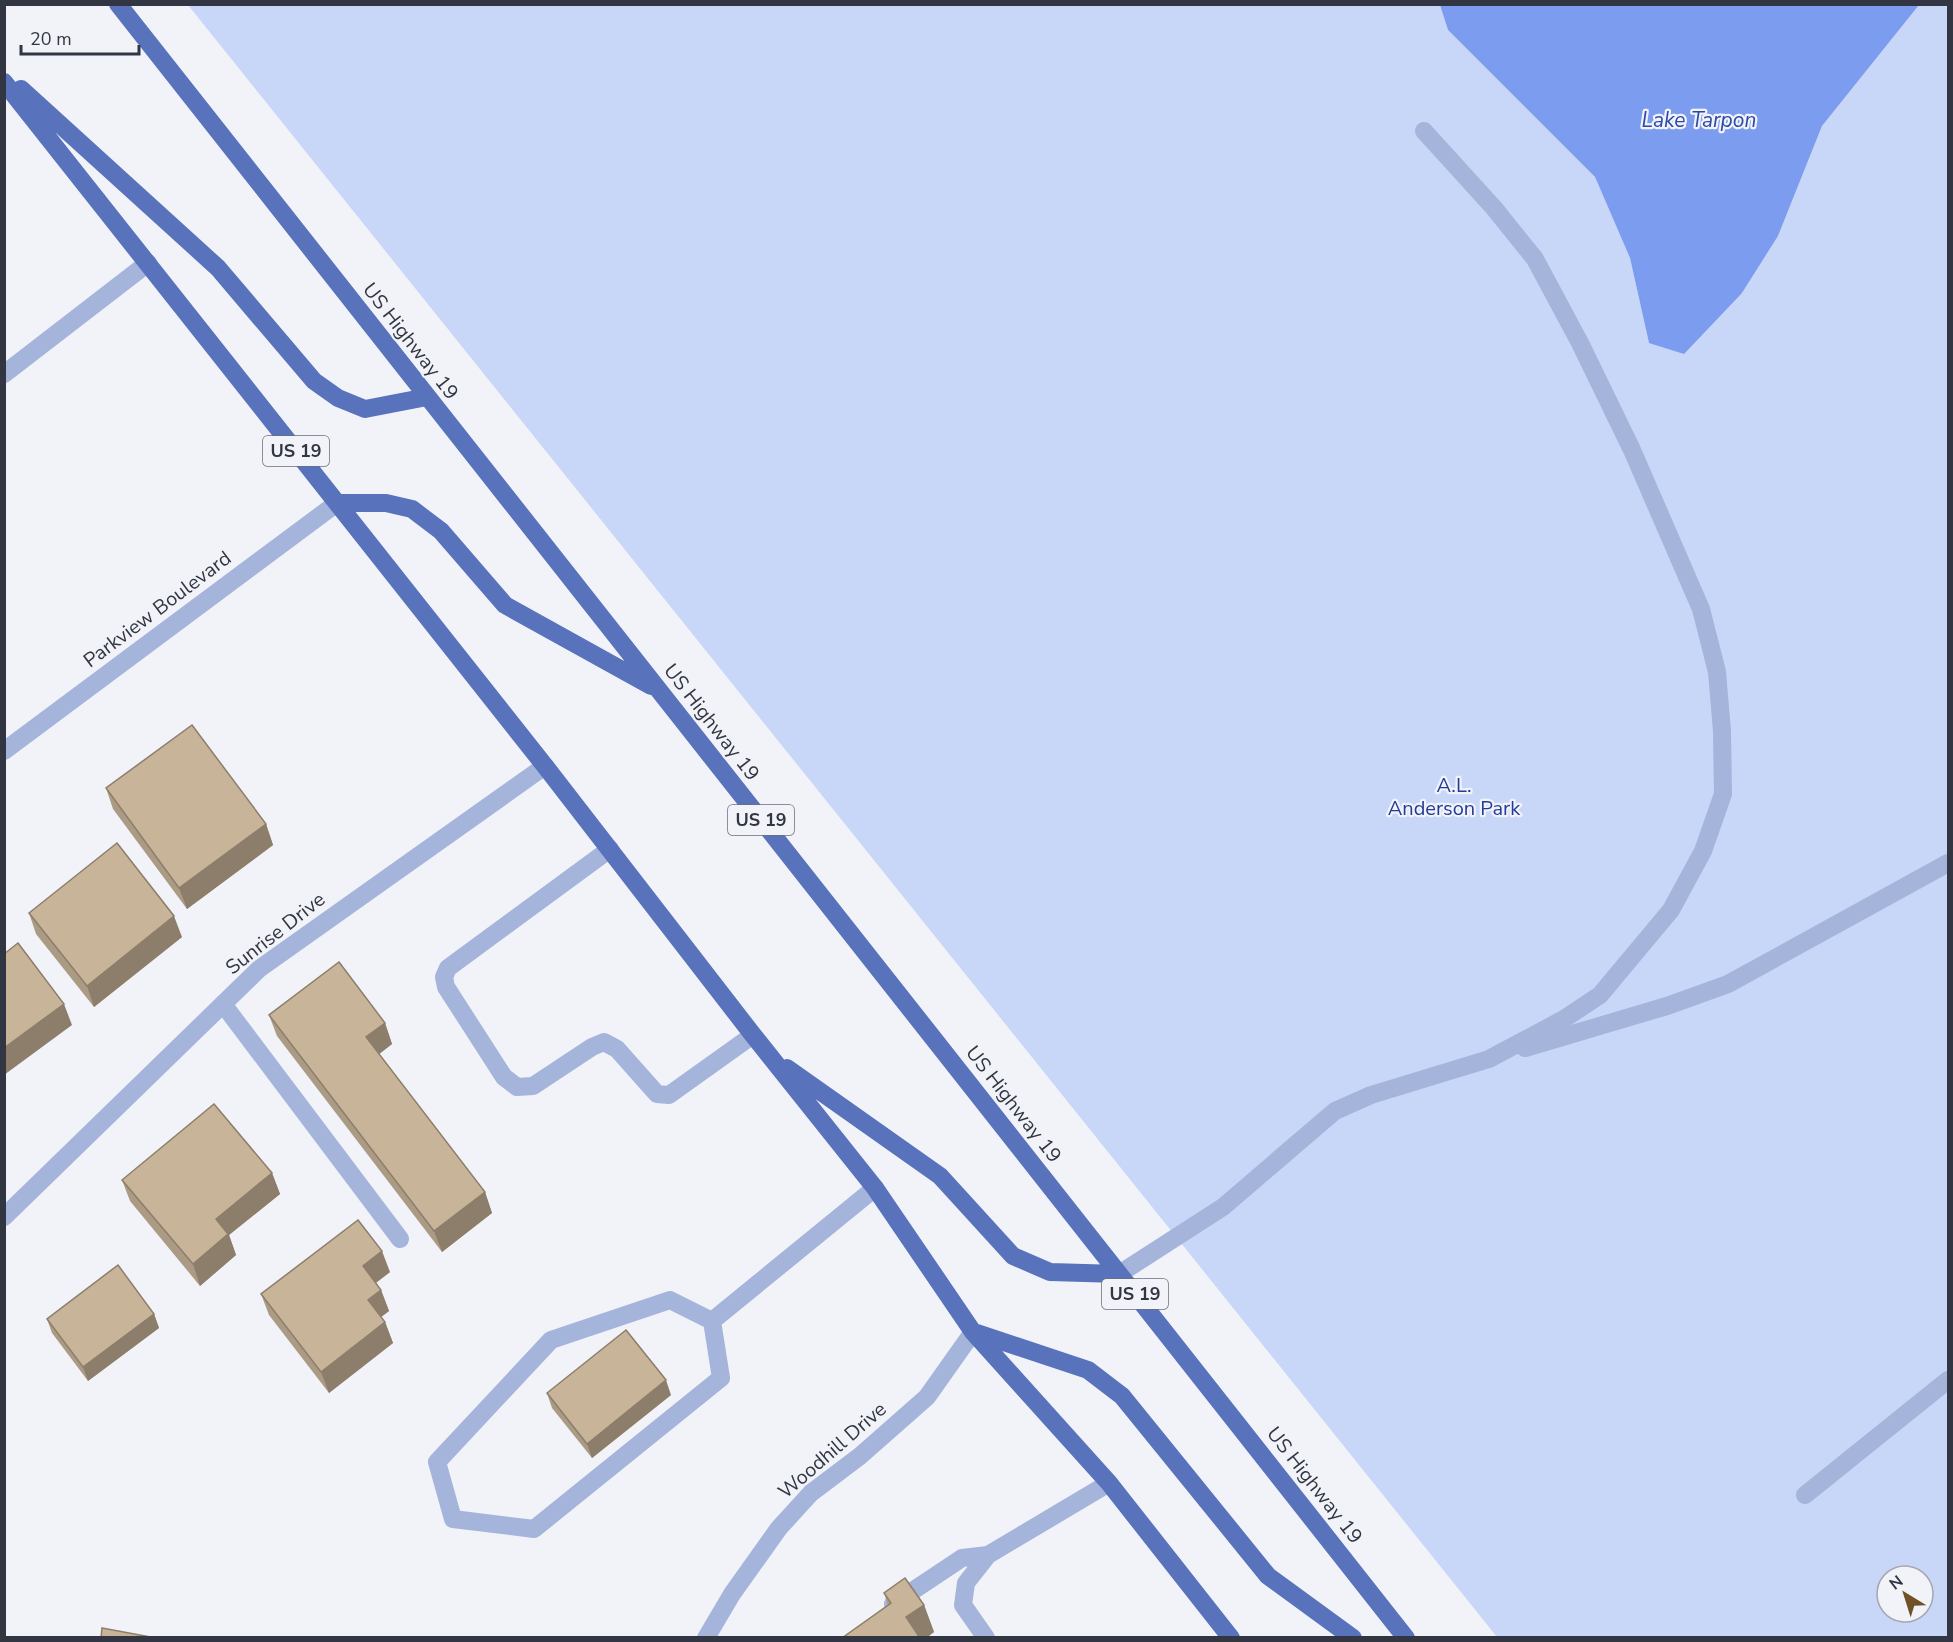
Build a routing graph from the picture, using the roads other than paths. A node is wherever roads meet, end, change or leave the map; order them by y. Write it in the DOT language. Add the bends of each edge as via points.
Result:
graph roads {
  1 [pos="118,4"];
  2 [pos="4,74"];
  3 [pos="4,82"];
  4 [pos="1424,131"];
  5 [pos="148,263"];
  6 [pos="4,374"];
  7 [pos="427,397"];
  8 [pos="337,503"];
  9 [pos="658,690"];
  10 [pos="4,751"];
  11 [pos="545,766"];
  12 [pos="610,849"];
  13 [pos="1948,863"];
  14 [pos="223,1004"];
  15 [pos="753,1035"];
  16 [pos="768,1054"];
  17 [pos="1489,1059"];
  18 [pos="875,1188"];
  19 [pos="4,1217"];
  20 [pos="400,1239"];
  21 [pos="1119,1274"];
  22 [pos="712,1321"];
  23 [pos="973,1332"];
  24 [pos="1948,1380"];
  25 [pos="1109,1483"];
  26 [pos="1805,1495"];
  27 [pos="988,1555"];
  28 [pos="884,1611"];
  29 [pos="706,1638"];
  30 [pos="986,1638"];
  31 [pos="1231,1638"];
  32 [pos="1353,1638"];
  33 [pos="1406,1638"];
  1 -- 7 [label="highway, US Highway 19 / US 19"];
  2 -- 7 [label="highway" via="218,268 314,381 338,398 365,409"];
  3 -- 5 [label="highway, US 19"];
  4 -- 17 [label="street" via="1535,260 1581,344 1701,609 1717,672 1722,731 1723,794 1702,851 1671,910 1600,995"];
  5 -- 6 [label="street"];
  5 -- 8 [label="highway, US 19"];
  7 -- 9 [label="highway, US Highway 19 / US 19"];
  8 -- 9 [label="highway" via="386,503 412,509 441,531 505,605"];
  8 -- 10 [label="street, Parkview Boulevard"];
  8 -- 11 [label="highway, US 19"];
  9 -- 21 [label="highway, US Highway 19 / US 19"];
  11 -- 12 [label="highway, US 19"];
  11 -- 14 [label="street, Sunrise Drive" via="259,969"];
  12 -- 15 [label="highway, US 19"];
  12 -- 15 [label="street" via="448,968 444,977 446,987 504,1077 517,1087 533,1086 604,1042 617,1049 657,1094 669,1095"];
  13 -- 17 [label="street" via="1728,984"];
  14 -- 19 [label="street, Sunrise Drive"];
  14 -- 20 [label="street"];
  15 -- 16 [label="highway, US 19"];
  16 -- 18 [label="highway, US 19"];
  16 -- 21 [label="highway" via="940,1176 1013,1256 1050,1272"];
  17 -- 21 [label="street" via="1371,1095 1335,1111 1223,1207"];
  18 -- 22 [label="street"];
  18 -- 23 [label="highway, US 19"];
  21 -- 33 [label="highway, US Highway 19 / US 19"];
  22 -- 22 [label="street" via="670,1300 551,1340 437,1462 453,1519 534,1529 721,1378"];
  23 -- 25 [label="highway, US 19"];
  23 -- 29 [label="street, Woodhill Drive" via="927,1397 811,1493 779,1528"];
  23 -- 32 [label="highway" via="1088,1370 1122,1396 1268,1576"];
  24 -- 26 [label="street"];
  25 -- 27 [label="street"];
  25 -- 31 [label="highway, US 19"];
  27 -- 28 [label="street" via="962,1558"];
  27 -- 30 [label="street" via="966,1583 963,1605"];
}
